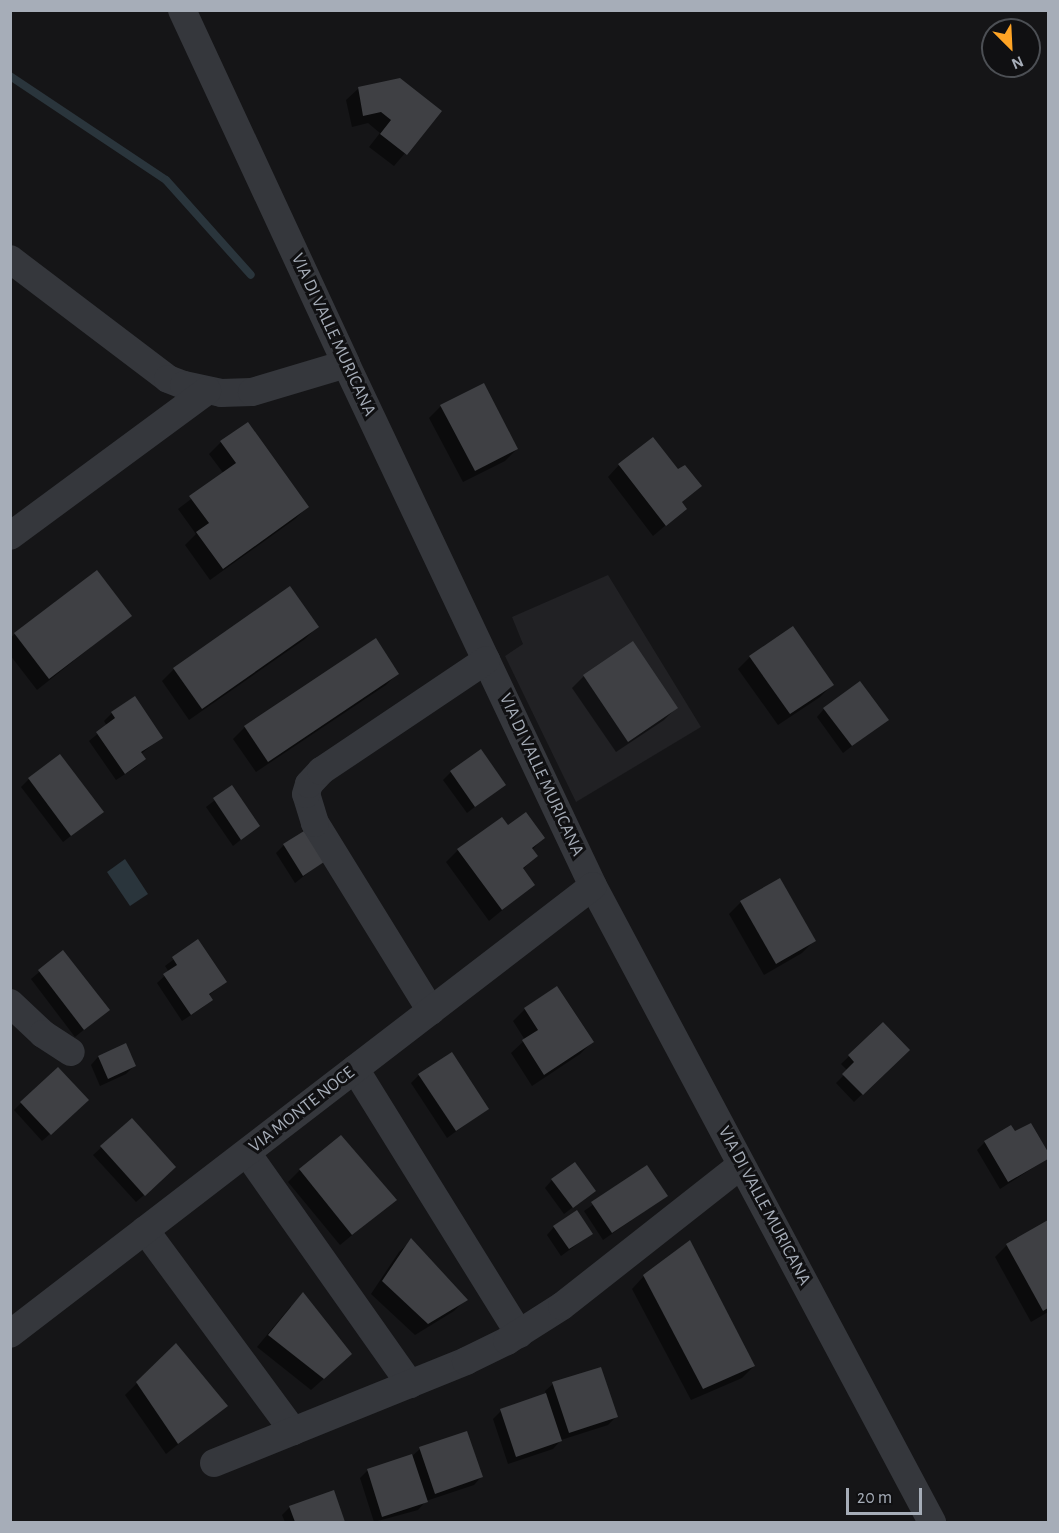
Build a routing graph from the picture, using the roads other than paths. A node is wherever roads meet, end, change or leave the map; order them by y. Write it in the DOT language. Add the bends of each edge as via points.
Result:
graph roads {
  1 [pos="182,10"];
  2 [pos="10,259"];
  3 [pos="346,364"];
  4 [pos="207,391"];
  5 [pos="10,536"];
  6 [pos="486,660"];
  7 [pos="594,886"];
  8 [pos="10,1003"];
  9 [pos="431,1011"];
  10 [pos="71,1052"];
  11 [pos="355,1069"];
  12 [pos="247,1153"];
  13 [pos="741,1165"];
  14 [pos="145,1230"];
  15 [pos="10,1334"];
  16 [pos="519,1334"];
  17 [pos="410,1384"];
  18 [pos="293,1431"];
  19 [pos="214,1463"];
  20 [pos="932,1522"];
  1 -- 3 [label="street, VIA DI VALLE MURICANA"];
  2 -- 4 [label="street" via="168,379"];
  3 -- 4 [label="street" via="252,392"];
  3 -- 6 [label="street, VIA DI VALLE MURICANA"];
  4 -- 5 [label="street"];
  6 -- 7 [label="street, VIA DI VALLE MURICANA"];
  6 -- 9 [label="street" via="321,771 306,794 315,823"];
  7 -- 9 [label="street, VIA MONTE NOCE"];
  7 -- 13 [label="street, VIA DI VALLE MURICANA"];
  8 -- 10 [label="street" via="43,1034"];
  9 -- 11 [label="street, VIA MONTE NOCE"];
  11 -- 12 [label="street, VIA MONTE NOCE"];
  11 -- 16 [label="street"];
  12 -- 14 [label="street, VIA MONTE NOCE"];
  12 -- 17 [label="street"];
  13 -- 16 [label="street" via="562,1306"];
  13 -- 20 [label="street, VIA DI VALLE MURICANA"];
  14 -- 15 [label="street, VIA MONTE NOCE"];
  14 -- 18 [label="street"];
  16 -- 17 [label="street"];
  17 -- 18 [label="street"];
  18 -- 19 [label="street"];
}
